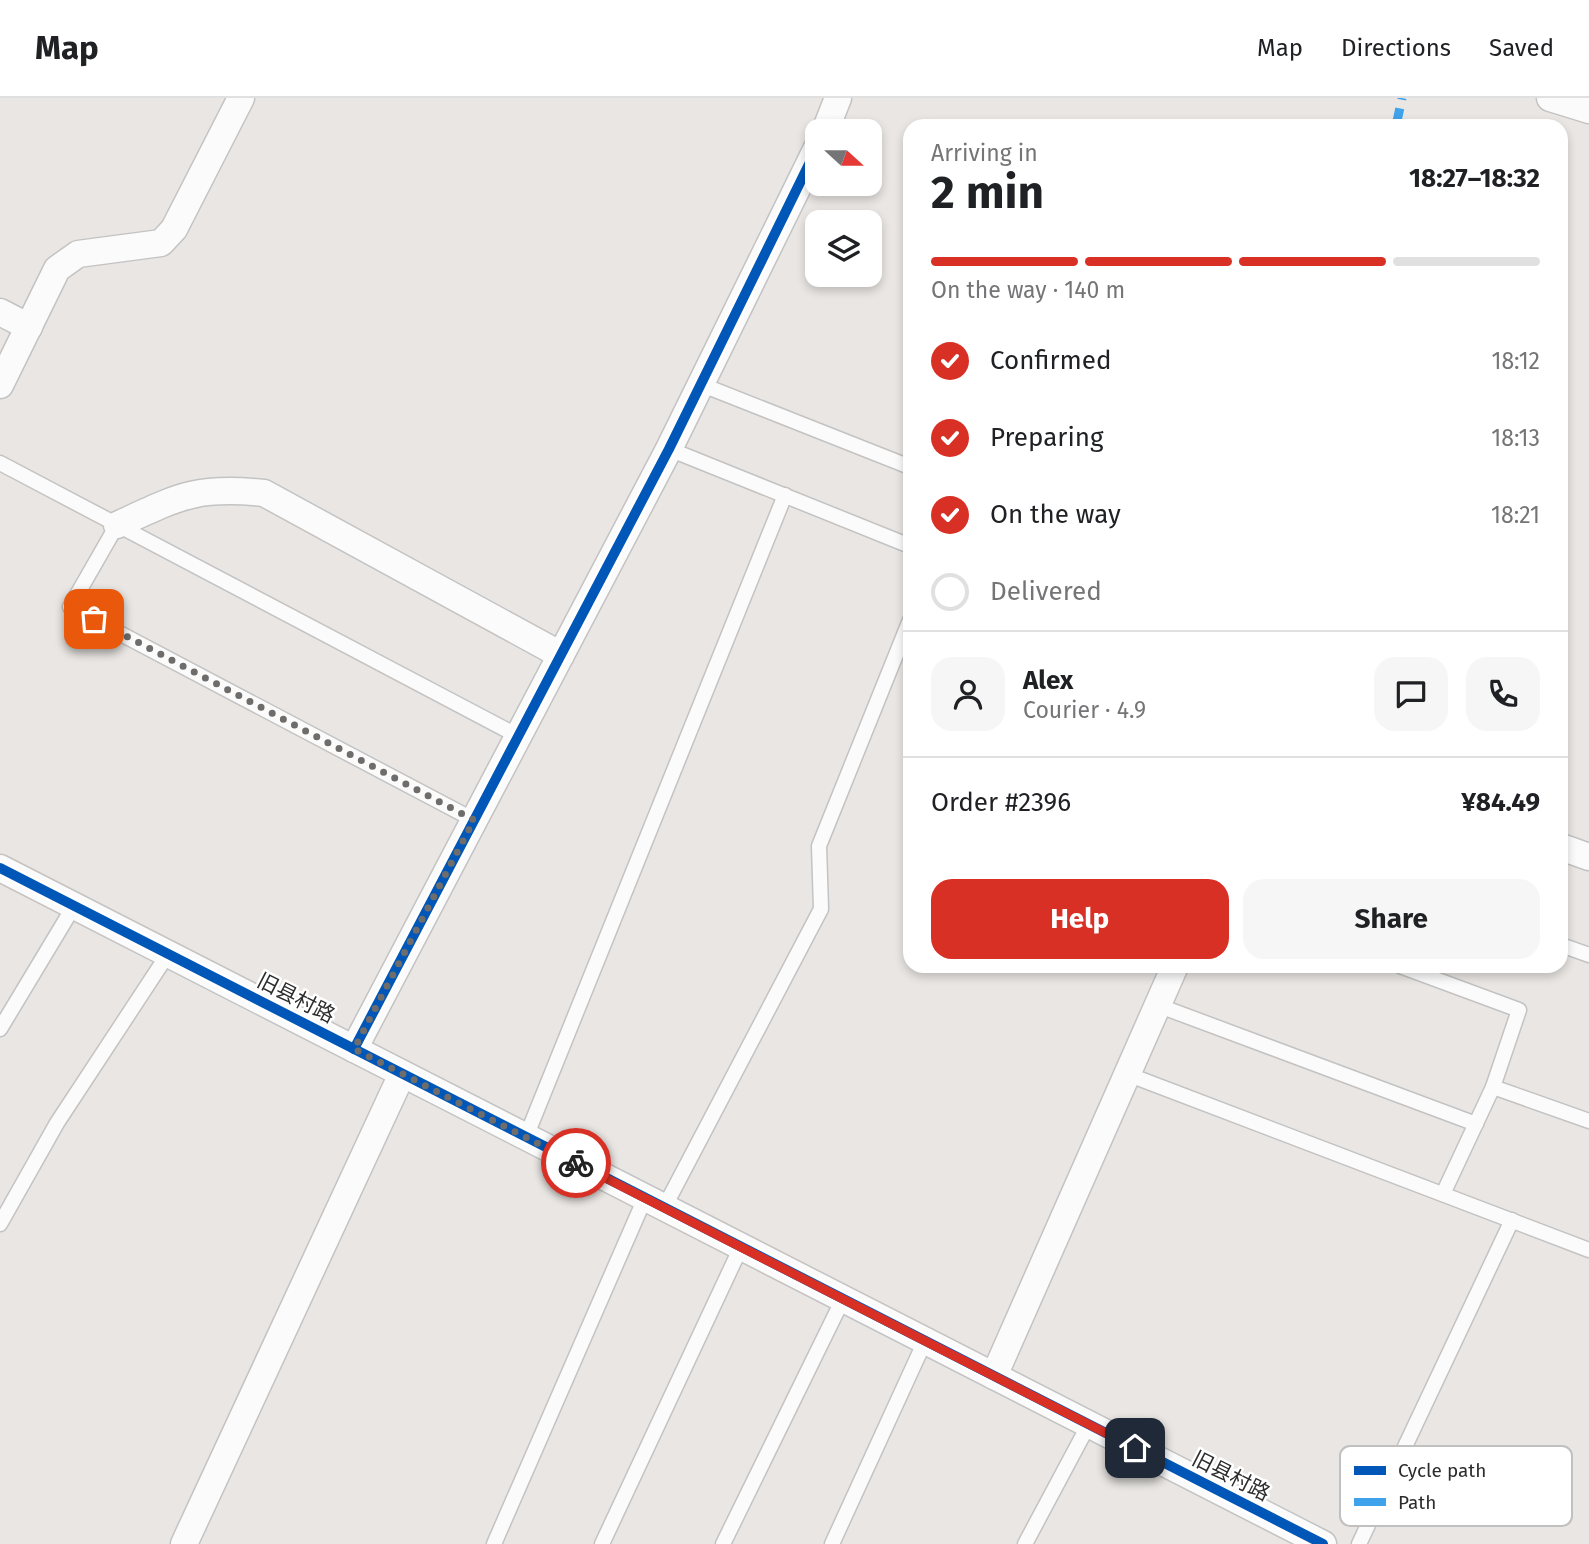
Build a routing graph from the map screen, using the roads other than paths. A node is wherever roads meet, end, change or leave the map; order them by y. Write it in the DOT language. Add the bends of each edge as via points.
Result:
graph roads {
  1 [pos="241,98"];
  2 [pos="838,98"];
  3 [pos="1550,98"];
  4 [pos="1589,110"];
  5 [pos="830,119"];
  6 [pos="805,172"];
  7 [pos="0,312"];
  8 [pos="29,327"];
  9 [pos="700,384"];
  10 [pos="0,385"];
  11 [pos="669,449"];
  12 [pos="0,463"];
  13 [pos="903,464"];
  14 [pos="785,495"];
  15 [pos="117,525"];
  16 [pos="903,542"];
  17 [pos="903,637"];
  18 [pos="561,655"];
  19 [pos="518,736"];
  20 [pos="474,820"];
  21 [pos="1568,850"];
  22 [pos="1589,857"];
  23 [pos="0,868"];
  24 [pos="74,906"];
  25 [pos="1568,948"];
  26 [pos="169,954"];
  27 [pos="1589,955"];
  28 [pos="1172,973"];
  29 [pos="1419,973"];
  30 [pos="1157,1005"];
  31 [pos="0,1029"];
  32 [pos="354,1049"];
  33 [pos="402,1073"];
  34 [pos="1127,1074"];
  35 [pos="1493,1087"];
  36 [pos="1589,1121"];
  37 [pos="1476,1124"];
  38 [pos="526,1137"];
  39 [pos="1443,1194"];
  40 [pos="655,1203"];
  41 [pos="1512,1220"];
  42 [pos="0,1224"];
  43 [pos="741,1247"];
  44 [pos="1589,1250"];
  45 [pos="843,1299"];
  46 [pos="925,1341"];
  47 [pos="994,1376"];
  48 [pos="1089,1424"];
  49 [pos="1405,1446"];
  50 [pos="1368,1526"];
  51 [pos="184,1544"];
  52 [pos="494,1544"];
  53 [pos="602,1544"];
  54 [pos="723,1544"];
  55 [pos="832,1544"];
  56 [pos="1025,1544"];
  57 [pos="1323,1544"];
  58 [pos="1359,1544"];
  1 -- 8 [label="street" via="174,229 161,243 78,254 57,269"];
  2 -- 5 [label="street"];
  3 -- 4 [label="street"];
  6 -- 9 [label="street"];
  7 -- 8 [label="street"];
  8 -- 10 [label="street"];
  9 -- 11 [label="street"];
  9 -- 13 [label="lane"];
  11 -- 14 [label="lane"];
  11 -- 18 [label="street"];
  12 -- 15 [label="lane"];
  14 -- 16 [label="lane"];
  14 -- 38 [label="lane"];
  15 -- 18 [label="street" via="187,494 222,489 264,493"];
  15 -- 19 [label="lane"];
  15 -- 20 [label="lane" via="70,607"];
  17 -- 40 [label="lane" via="819,846 821,909"];
  18 -- 19 [label="street"];
  19 -- 20 [label="street"];
  20 -- 32 [label="street"];
  21 -- 22 [label="street"];
  23 -- 24 [label="street, 旧县村路"];
  24 -- 26 [label="street, 旧县村路"];
  24 -- 31 [label="lane"];
  25 -- 27 [label="lane"];
  26 -- 32 [label="street, 旧县村路"];
  26 -- 42 [label="lane" via="57,1123"];
  28 -- 30 [label="street"];
  29 -- 35 [label="lane" via="1519,1010"];
  30 -- 34 [label="street"];
  30 -- 37 [label="lane"];
  32 -- 33 [label="street, 旧县村路"];
  33 -- 38 [label="street, 旧县村路"];
  33 -- 51 [label="street"];
  34 -- 39 [label="lane"];
  34 -- 47 [label="street"];
  35 -- 36 [label="lane"];
  35 -- 37 [label="lane"];
  37 -- 39 [label="lane"];
  38 -- 40 [label="street, 旧县村路"];
  39 -- 41 [label="lane"];
  40 -- 43 [label="street, 旧县村路"];
  40 -- 52 [label="lane"];
  41 -- 44 [label="lane"];
  41 -- 49 [label="lane"];
  43 -- 45 [label="street, 旧县村路"];
  43 -- 53 [label="lane"];
  45 -- 46 [label="street, 旧县村路"];
  45 -- 54 [label="lane"];
  46 -- 47 [label="street, 旧县村路"];
  46 -- 55 [label="lane"];
  47 -- 48 [label="street, 旧县村路"];
  48 -- 56 [label="lane"];
  48 -- 57 [label="street, 旧县村路"];
  50 -- 58 [label="lane"];
}
